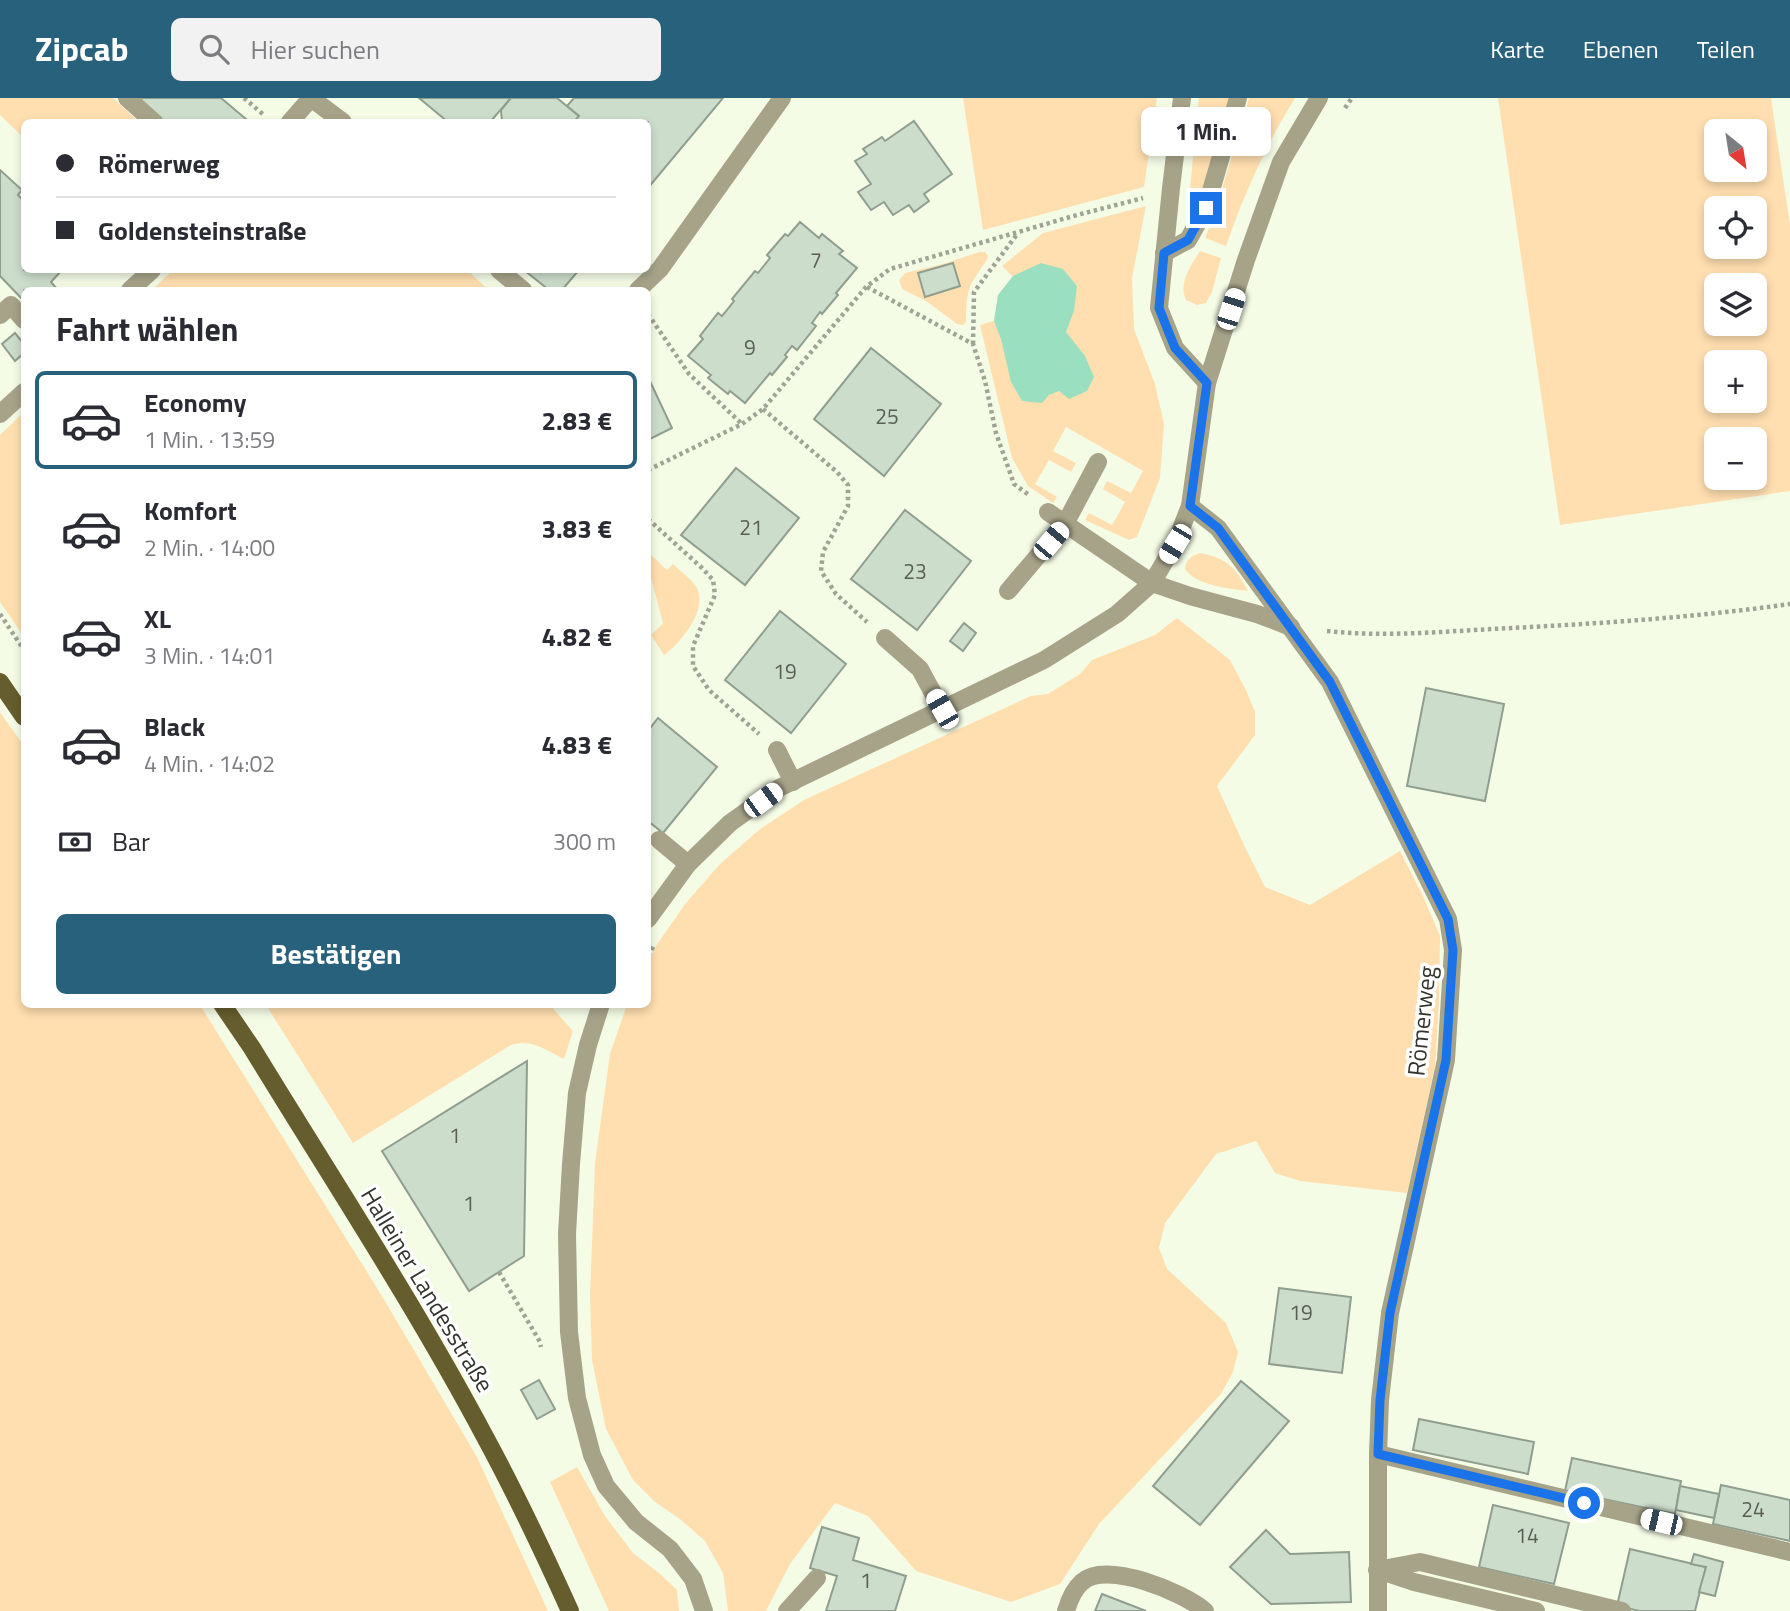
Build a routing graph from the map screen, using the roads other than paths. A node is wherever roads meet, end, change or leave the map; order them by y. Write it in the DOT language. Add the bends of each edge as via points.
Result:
graph roads {
  1 [pos="127,98"];
  2 [pos="311,98"];
  3 [pos="782,98"];
  4 [pos="1182,98"];
  5 [pos="1238,98"];
  6 [pos="1320,98"];
  7 [pos="151,119"];
  8 [pos="293,119"];
  9 [pos="339,119"];
  10 [pos="1164,253"];
  11 [pos="149,273"];
  12 [pos="503,273"];
  13 [pos="133,287"];
  14 [pos="519,287"];
  15 [pos="641,287"];
  16 [pos="0,315"];
  17 [pos="21,316"];
  18 [pos="1207,383"];
  19 [pos="21,395"];
  20 [pos="0,414"];
  21 [pos="1098,462"];
  22 [pos="1190,506"];
  23 [pos="1048,512"];
  24 [pos="1065,524"];
  25 [pos="1152,583"];
  26 [pos="1008,591"];
  27 [pos="1291,627"];
  28 [pos="885,638"];
  29 [pos="0,682"];
  30 [pos="942,709"];
  31 [pos="21,713"];
  32 [pos="777,750"];
  33 [pos="793,782"];
  34 [pos="659,840"];
  35 [pos="688,864"];
  36 [pos="651,915"];
  37 [pos="225,1008"];
  38 [pos="594,1008"];
  39 [pos="1378,1454"];
  40 [pos="1790,1552"];
  41 [pos="1377,1570"];
  42 [pos="817,1578"];
  43 [pos="570,1611"];
  44 [pos="704,1611"];
  45 [pos="787,1611"];
  46 [pos="1066,1611"];
  47 [pos="1205,1611"];
  48 [pos="1378,1611"];
  49 [pos="1536,1611"];
  50 [pos="1622,1611"];
  1 -- 7 [label="street"];
  2 -- 8 [label="street"];
  2 -- 9 [label="street"];
  3 -- 15 [label="street" via="660,270"];
  4 -- 10 [label="street"];
  5 -- 10 [label="street" via="1206,208 1188,240"];
  6 -- 18 [label="street" via="1281,162"];
  10 -- 18 [label="street" via="1159,308 1175,348"];
  11 -- 13 [label="street"];
  12 -- 14 [label="street"];
  16 -- 17 [label="street" via="12,305"];
  18 -- 22 [label="street"];
  19 -- 20 [label="street"];
  21 -- 24 [label="street"];
  22 -- 25 [label="street"];
  22 -- 27 [label="street, Römerweg" via="1218,528"];
  23 -- 24 [label="street"];
  24 -- 25 [label="street"];
  24 -- 26 [label="street"];
  25 -- 27 [label="street"];
  25 -- 30 [label="street" via="1117,614 1044,660"];
  27 -- 39 [label="street, Römerweg" via="1330,682 1369,757 1448,919 1453,950 1446,1060 1390,1313"];
  28 -- 30 [label="street" via="920,669"];
  29 -- 31 [label="main road"];
  30 -- 33 [label="street"];
  32 -- 33 [label="street"];
  33 -- 35 [label="street" via="730,823"];
  34 -- 35 [label="street"];
  35 -- 36 [label="street"];
  37 -- 43 [label="main road, Halleiner Landesstraße" via="420,1323 483,1434"];
  38 -- 44 [label="street" via="577,1093 567,1234 569,1332 578,1398 592,1455 606,1486 636,1522 670,1549 693,1579"];
  39 -- 40 [label="street"];
  39 -- 41 [label="street, Römerweg"];
  41 -- 48 [label="street, Römerweg"];
  41 -- 49 [label="street"];
  41 -- 50 [label="street" via="1420,1562"];
  42 -- 45 [label="street"];
  46 -- 47 [label="street" via="1082,1581 1097,1575 1121,1575 1180,1595"];
}
